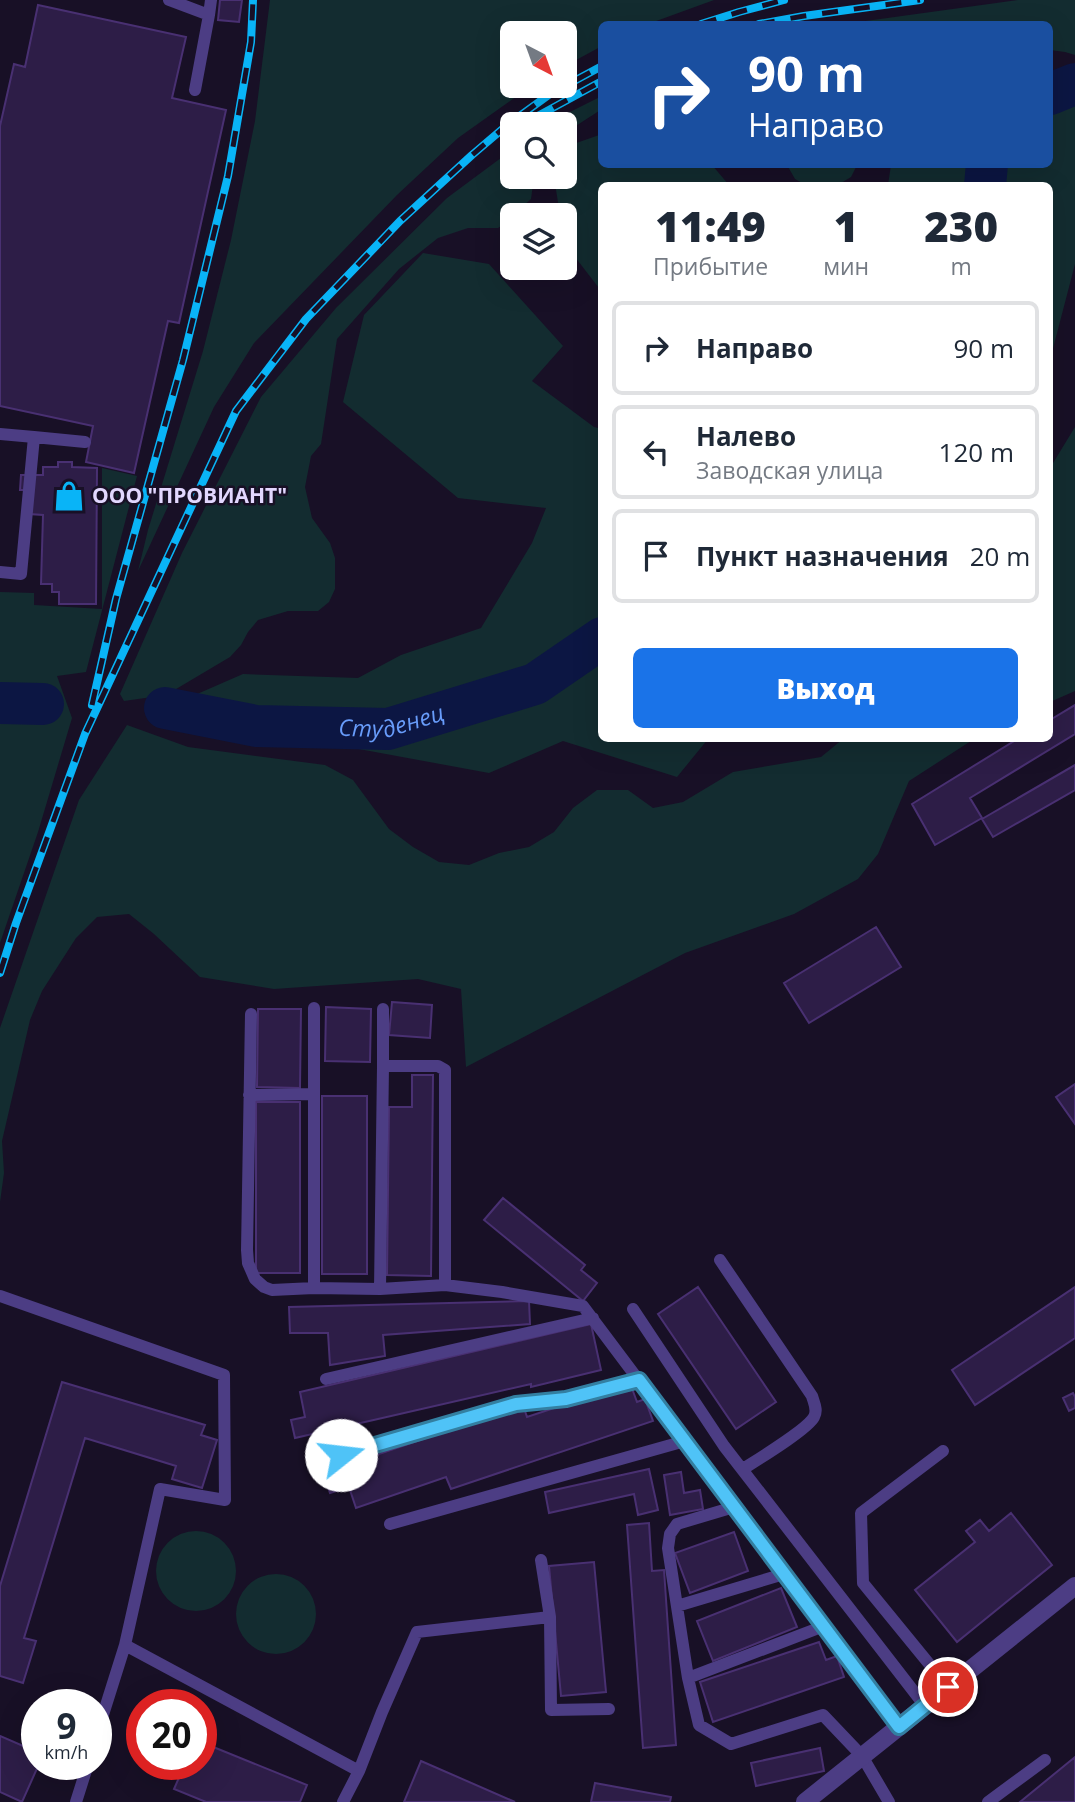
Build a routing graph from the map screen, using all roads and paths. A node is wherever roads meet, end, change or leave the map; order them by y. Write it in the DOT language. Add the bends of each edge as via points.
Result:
graph roads {
  1 [pos="169,0"];
  2 [pos="211,0"];
  3 [pos="209,15"];
  4 [pos="195,90"];
  5 [pos="0,434"];
  6 [pos="34,437"];
  7 [pos="85,442"];
  8 [pos="0,572"];
  9 [pos="314,1008"];
  10 [pos="383,1009"];
  11 [pos="251,1014"];
  12 [pos="383,1066"];
  13 [pos="314,1094"];
  14 [pos="249,1095"];
  15 [pos="720,1260"];
  16 [pos="445,1285"];
  17 [pos="314,1288"];
  18 [pos="380,1289"];
  19 [pos="0,1296"];
  20 [pos="633,1309"];
  21 [pos="593,1318"];
  22 [pos="326,1379"];
  23 [pos="639,1380"];
  24 [pos="685,1441"];
  25 [pos="943,1451"];
  26 [pos="341,1455"];
  27 [pos="743,1469"];
  28 [pos="734,1507"];
  29 [pos="390,1524"];
  30 [pos="541,1560"];
  31 [pos="784,1574"];
  32 [pos="1075,1586"];
  33 [pos="677,1606"];
  34 [pos="550,1617"];
  35 [pos="824,1626"];
  36 [pos="125,1645"];
  37 [pos="688,1678"];
  38 [pos="948,1687"];
  39 [pos="111,1689"];
  40 [pos="925,1706"];
  41 [pos="609,1709"];
  42 [pos="899,1727"];
  43 [pos="862,1756"];
  44 [pos="1045,1760"];
  45 [pos="359,1771"];
  46 [pos="83,1780"];
  47 [pos="76,1802"];
  48 [pos="343,1802"];
  49 [pos="805,1802"];
  50 [pos="889,1802"];
  51 [pos="988,1802"];
  1 -- 3 [label="lane"];
  2 -- 3 [label="lane"];
  3 -- 4 [label="lane"];
  5 -- 6 [label="lane"];
  6 -- 7 [label="lane"];
  6 -- 8 [label="lane" via="21,574"];
  9 -- 13 [label="lane"];
  10 -- 12 [label="lane"];
  11 -- 14 [label="lane"];
  12 -- 16 [label="lane" via="438,1066 445,1070"];
  12 -- 18 [label="lane"];
  13 -- 14 [label="lane"];
  13 -- 17 [label="lane"];
  14 -- 17 [label="lane" via="248,1263 264,1287"];
  15 -- 27 [label="lane" via="816,1407 804,1427"];
  16 -- 18 [label="lane"];
  16 -- 21 [label="lane" via="583,1306"];
  17 -- 18 [label="lane"];
  19 -- 36 [label="lane" via="224,1376 225,1500 160,1489"];
  20 -- 27 [label="lane"];
  21 -- 22 [label="lane"];
  21 -- 23 [label="lane"];
  23 -- 24 [label="lane"];
  23 -- 26 [label="lane" via="566,1399 516,1404"];
  24 -- 28 [label="lane"];
  24 -- 29 [label="lane"];
  25 -- 38 [label="lane" via="860,1513 863,1583"];
  27 -- 40 [label="lane"];
  28 -- 31 [label="lane"];
  28 -- 33 [label="lane" via="677,1524 670,1534"];
  30 -- 34 [label="lane"];
  31 -- 33 [label="lane"];
  31 -- 35 [label="lane"];
  32 -- 38 [label="street"];
  33 -- 37 [label="lane"];
  34 -- 41 [label="lane" via="551,1710"];
  34 -- 45 [label="lane" via="417,1632"];
  35 -- 37 [label="lane"];
  35 -- 42 [label="lane"];
  36 -- 39 [label="lane"];
  36 -- 45 [label="lane"];
  37 -- 43 [label="lane" via="699,1725 731,1744 823,1715"];
  38 -- 40 [label="street"];
  40 -- 42 [label="street"];
  42 -- 43 [label="street"];
  43 -- 49 [label="street"];
  43 -- 50 [label="lane"];
  44 -- 51 [label="lane"];
  45 -- 48 [label="lane"];
  46 -- 47 [label="lane"];
}
